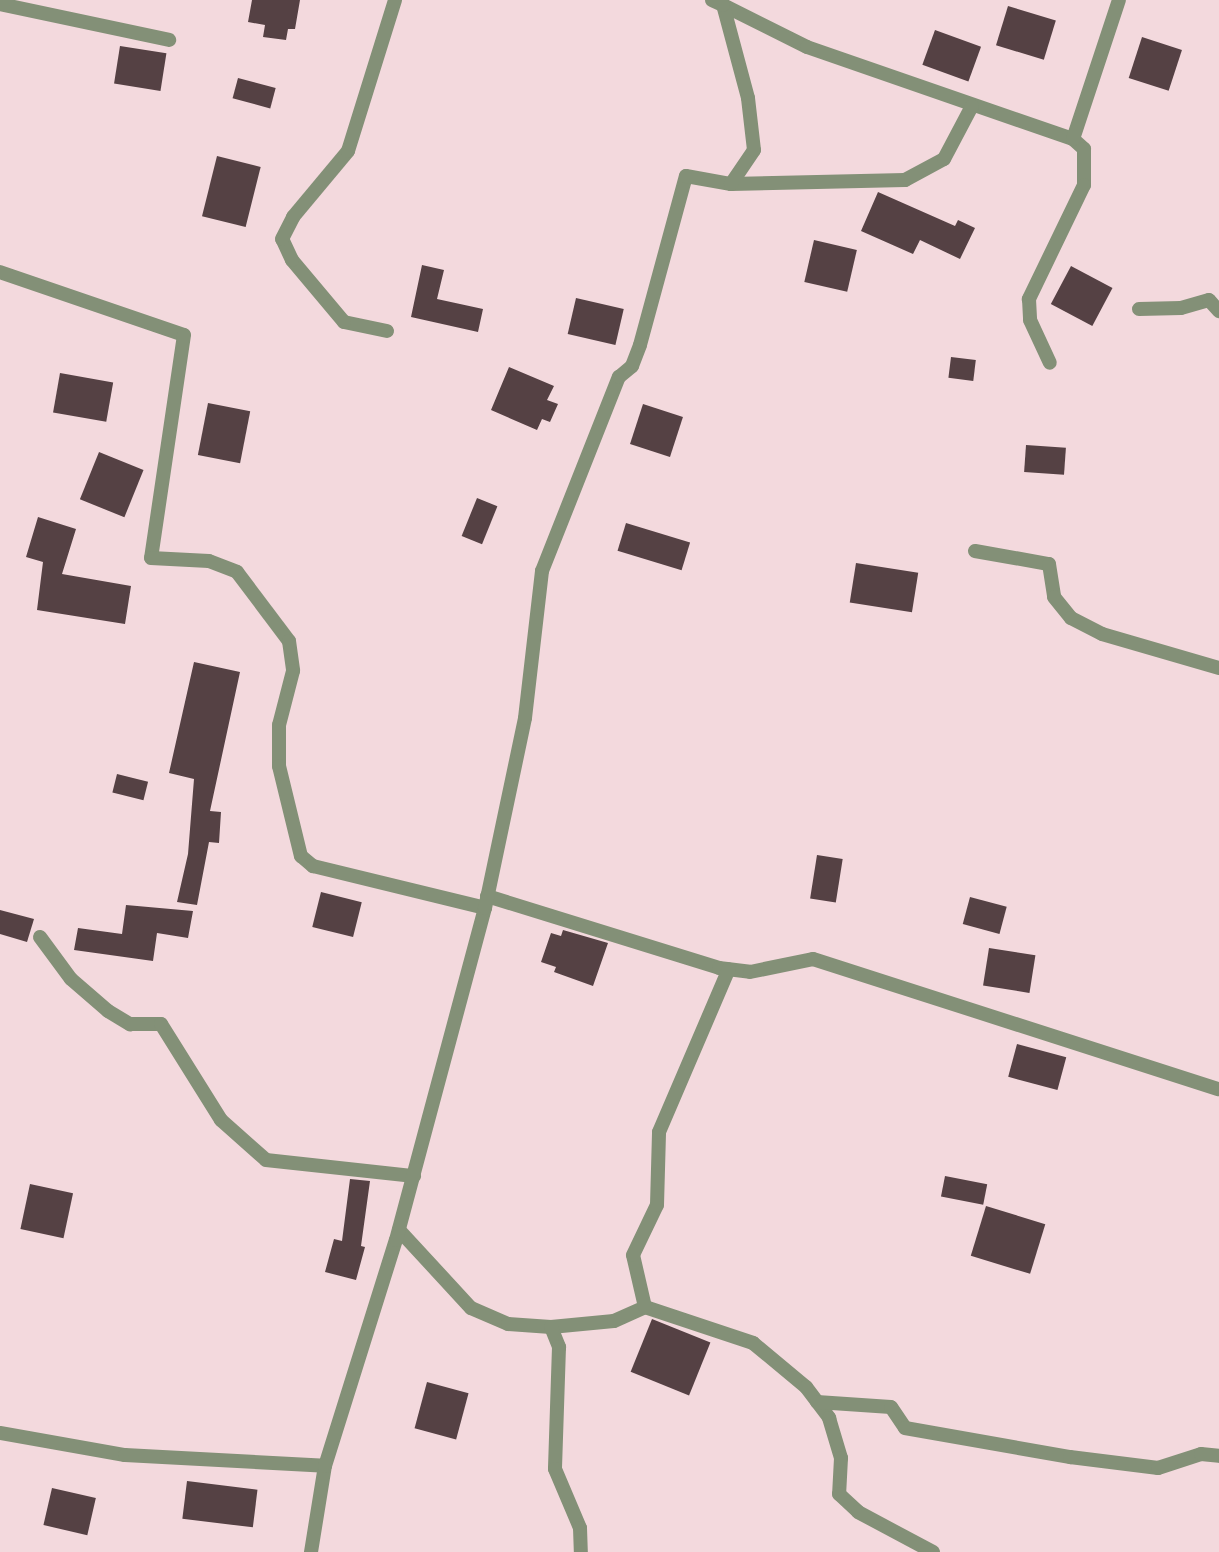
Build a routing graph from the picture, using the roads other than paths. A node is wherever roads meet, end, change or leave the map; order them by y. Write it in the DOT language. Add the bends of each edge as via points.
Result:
graph roads {
  1 [pos="395,0"];
  2 [pos="1119,0"];
  3 [pos="717,2"];
  4 [pos="0,4"];
  5 [pos="169,40"];
  6 [pos="972,106"];
  7 [pos="1073,139"];
  8 [pos="731,184"];
  9 [pos="0,272"];
  10 [pos="1139,309"];
  11 [pos="1219,311"];
  12 [pos="387,331"];
  13 [pos="1050,363"];
  14 [pos="975,551"];
  15 [pos="1219,668"];
  16 [pos="486,902"];
  17 [pos="40,937"];
  18 [pos="729,969"];
  19 [pos="1219,1089"];
  20 [pos="414,1176"];
  21 [pos="399,1230"];
  22 [pos="645,1307"];
  23 [pos="551,1327"];
  24 [pos="817,1402"];
  25 [pos="0,1433"];
  26 [pos="1219,1456"];
  27 [pos="325,1465"];
  28 [pos="311,1552"];
  29 [pos="581,1552"];
  30 [pos="933,1552"];
  1 -- 12 [label="street" via="348,151 293,217 282,239 292,260 344,322"];
  2 -- 7 [label="street"];
  3 -- 6 [label="street" via="807,47"];
  3 -- 8 [label="street" via="755,130 754,150"];
  4 -- 5 [label="street"];
  6 -- 7 [label="street"];
  6 -- 8 [label="street" via="944,159 925,174 824,186"];
  7 -- 13 [label="street" via="1084,149 1088,165 1084,185 1029,299 1030,320"];
  8 -- 16 [label="street" via="686,176 640,345 632,366 619,377 542,571 525,718"];
  9 -- 16 [label="street" via="184,335 151,558 209,561 237,572 289,641 293,671 279,725 279,766 301,856 313,866"];
  10 -- 11 [label="street" via="1181,308 1209,300"];
  14 -- 15 [label="street" via="1049,564 1054,597 1071,618 1102,634"];
  16 -- 18 [label="street"];
  16 -- 20 [label="street"];
  17 -- 20 [label="street" via="71,979 108,1011 130,1024 161,1024 221,1120 266,1160"];
  18 -- 19 [label="street" via="750,972 813,958"];
  18 -- 22 [label="street" via="659,1132 657,1205 632,1255"];
  20 -- 21 [label="street"];
  21 -- 23 [label="street" via="471,1308 508,1324"];
  21 -- 27 [label="street"];
  22 -- 23 [label="street" via="614,1321"];
  22 -- 24 [label="street" via="753,1343"];
  23 -- 29 [label="street" via="559,1347 555,1469 579,1528"];
  24 -- 26 [label="street" via="891,1406 905,1428 1070,1457 1158,1468 1200,1454"];
  24 -- 30 [label="street" via="829,1418 841,1458 839,1494 858,1512"];
  25 -- 27 [label="street" via="125,1455"];
  27 -- 28 [label="street"];
}
